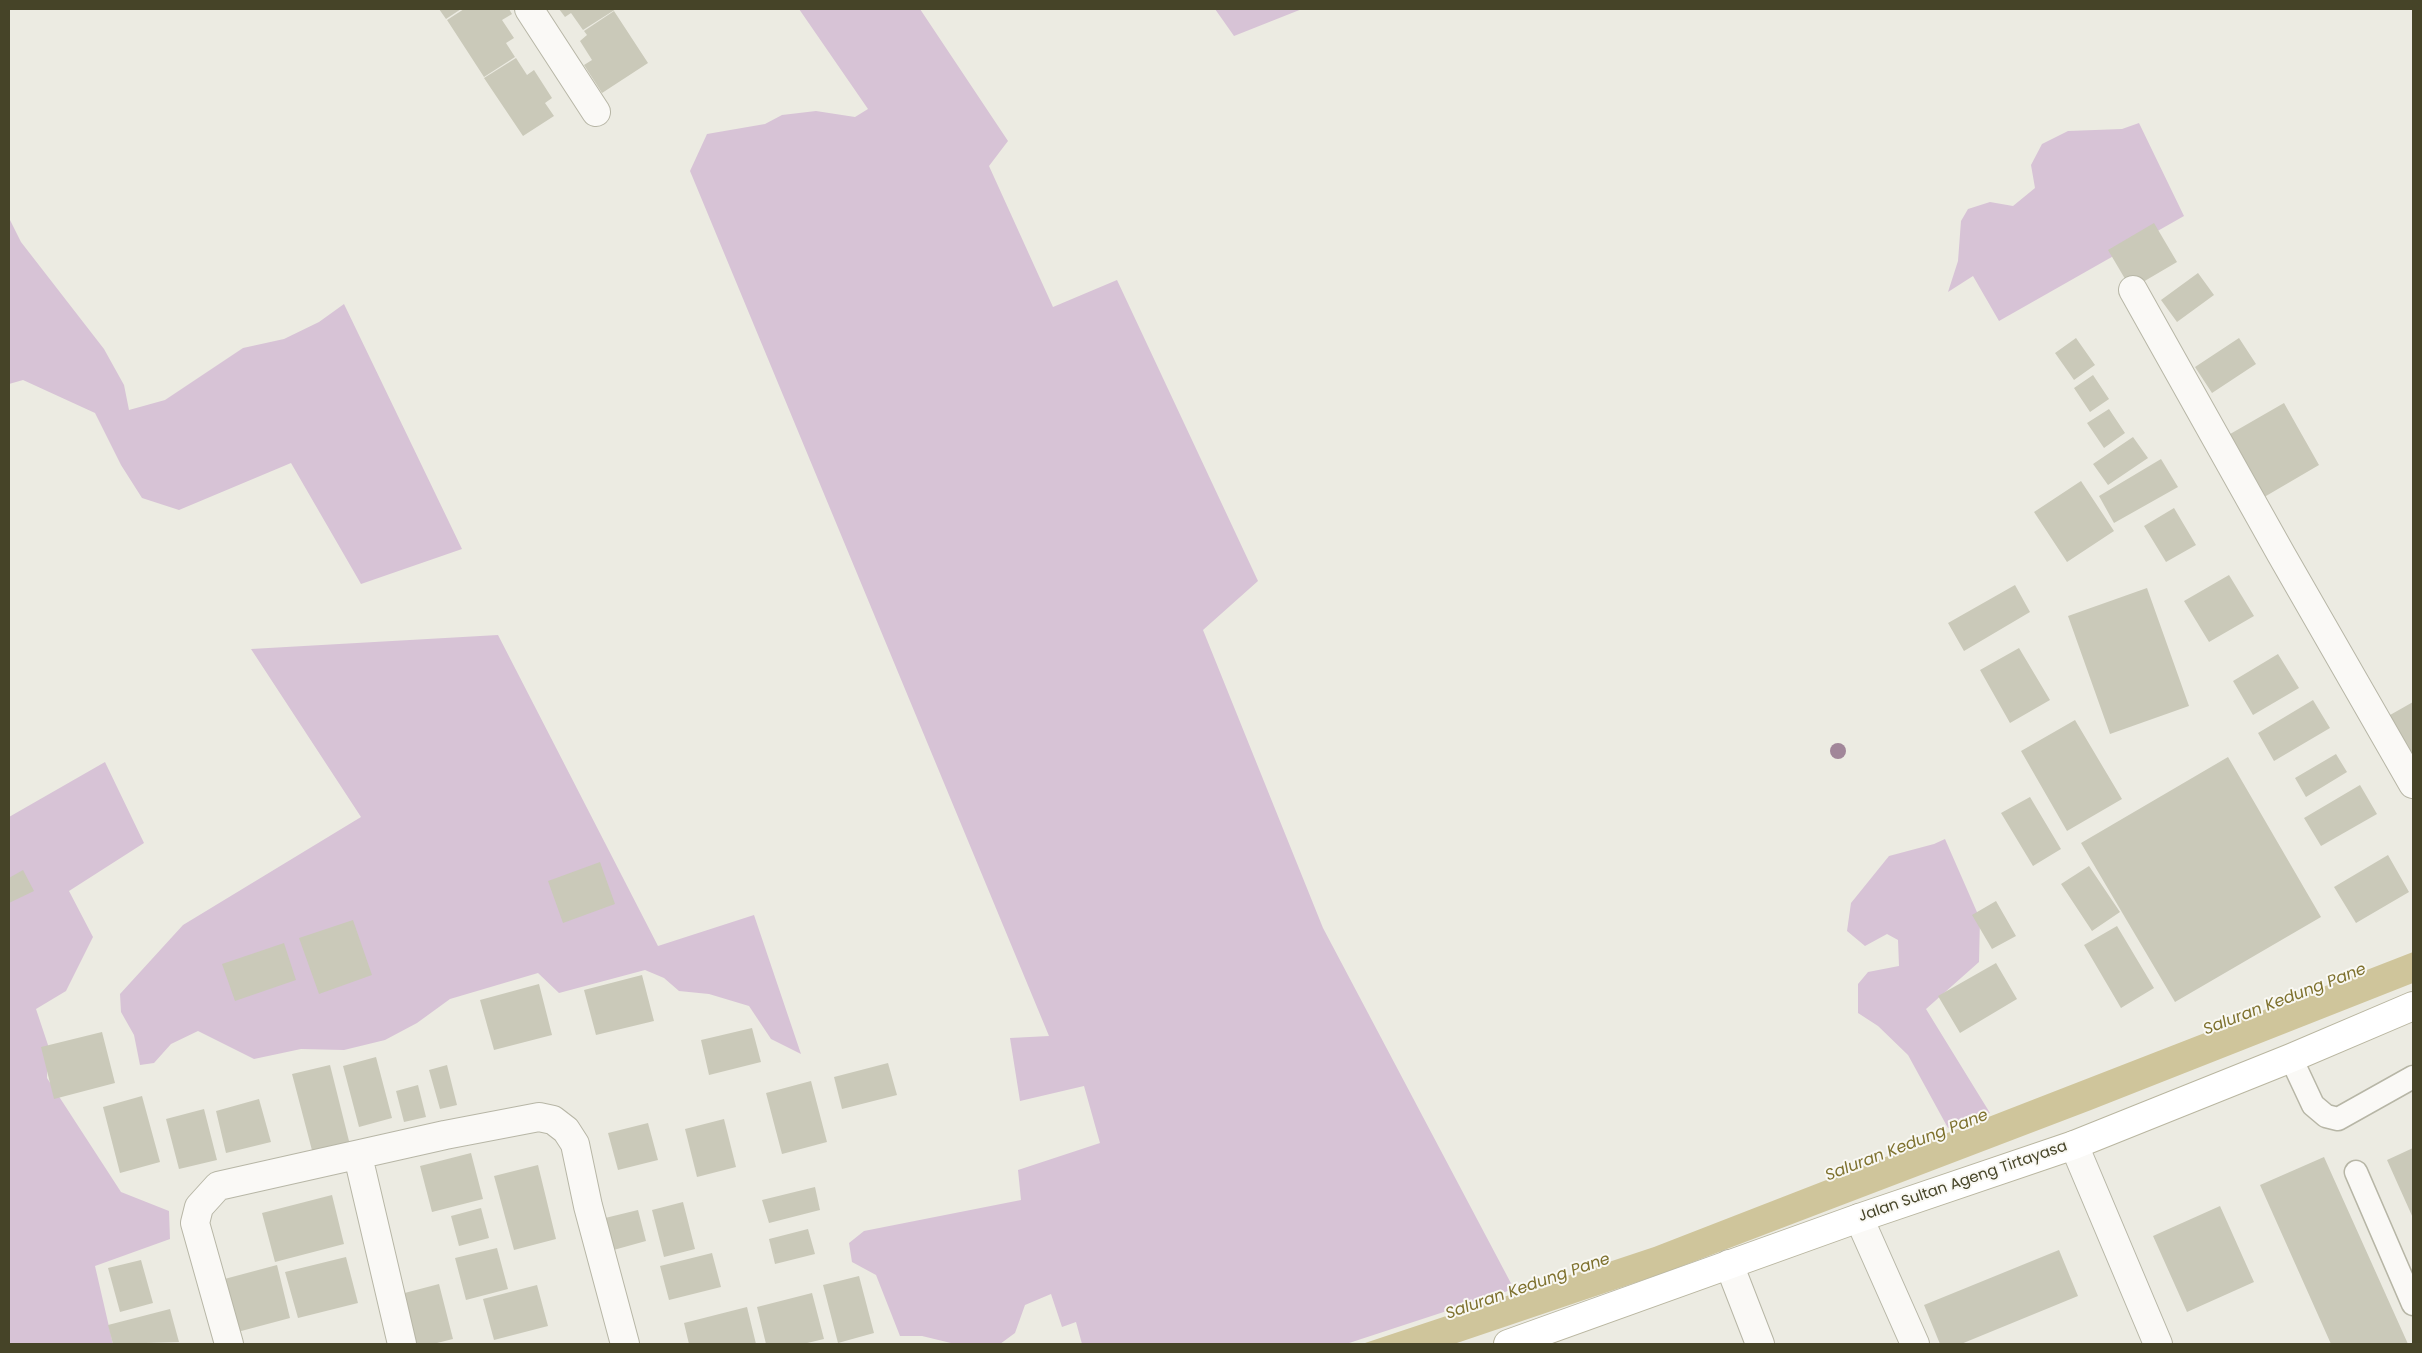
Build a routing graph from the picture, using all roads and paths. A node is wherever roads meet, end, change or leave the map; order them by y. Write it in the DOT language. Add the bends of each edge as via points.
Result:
graph roads {
  1 [pos="529,9"];
  2 [pos="596,112"];
  3 [pos="2133,290"];
  4 [pos="2413,784"];
  5 [pos="2413,1006"];
  6 [pos="2291,1058"];
  7 [pos="2413,1076"];
  8 [pos="2074,1145"];
  9 [pos="358,1156"];
  10 [pos="2356,1172"];
  11 [pos="1859,1218"];
  12 [pos="1729,1264"];
  13 [pos="2413,1304"];
  14 [pos="229,1344"];
  15 [pos="402,1344"];
  16 [pos="625,1344"];
  17 [pos="1508,1344"];
  18 [pos="1760,1344"];
  19 [pos="1915,1344"];
  20 [pos="2158,1344"];
  1 -- 2 [label="street"];
  3 -- 4 [label="street"];
  5 -- 6 [label="main road, Jalan Sultan Ageng Tirtayasa"];
  6 -- 7 [label="lane" via="2313,1105 2326,1116 2338,1119"];
  6 -- 8 [label="main road, Jalan Sultan Ageng Tirtayasa"];
  8 -- 11 [label="main road, Jalan Sultan Ageng Tirtayasa"];
  8 -- 20 [label="street"];
  9 -- 14 [label="street" via="218,1186 199,1207 195,1222"];
  9 -- 15 [label="street"];
  9 -- 16 [label="street" via="539,1117 553,1120 566,1130 575,1144"];
  10 -- 13 [label="lane"];
  11 -- 12 [label="main road, Jalan Sultan Ageng Tirtayasa"];
  11 -- 19 [label="street"];
  12 -- 17 [label="main road, Jalan Sultan Ageng Tirtayasa"];
  12 -- 18 [label="street"];
}
